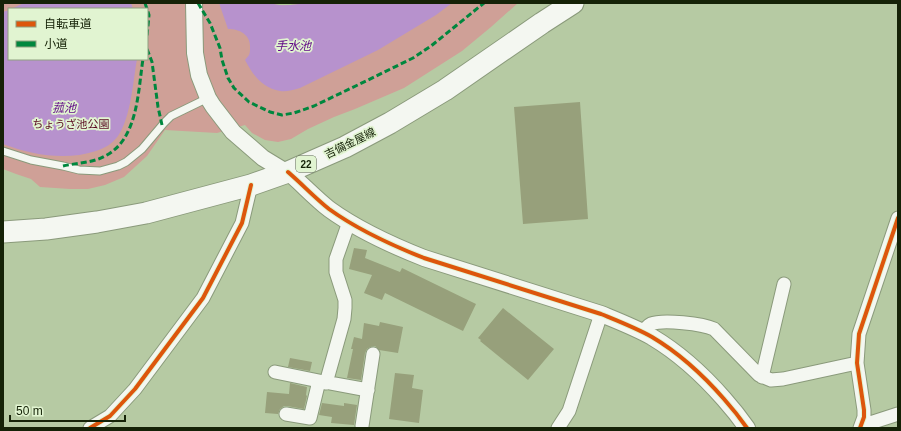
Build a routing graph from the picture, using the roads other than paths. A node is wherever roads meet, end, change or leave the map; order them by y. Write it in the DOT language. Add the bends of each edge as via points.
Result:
graph roads {
  1 [pos="194,3"];
  2 [pos="566,5"];
  3 [pos="208,98"];
  4 [pos="3,151"];
  5 [pos="287,172"];
  6 [pos="251,185"];
  7 [pos="898,218"];
  8 [pos="349,222"];
  9 [pos="3,232"];
  10 [pos="784,284"];
  11 [pos="601,314"];
  12 [pos="643,332"];
  13 [pos="374,354"];
  14 [pos="857,363"];
  15 [pos="275,372"];
  16 [pos="762,377"];
  17 [pos="322,382"];
  18 [pos="368,390"];
  19 [pos="286,414"];
  20 [pos="898,414"];
  21 [pos="362,426"];
  22 [pos="861,427"];
  23 [pos="90,428"];
  24 [pos="558,428"];
  25 [pos="747,428"];
  1 -- 3 [label="street" via="195,53 199,75"];
  2 -- 5 [label="main road, 吉備金屋線 / 22" via="445,90 402,116 345,146"];
  3 -- 4 [label="lane" via="171,116 142,149 118,166 100,170 79,170"];
  3 -- 5 [label="street" via="233,132 263,158"];
  5 -- 6 [label="main road, 吉備金屋線 / 22"];
  5 -- 8 [label="street" via="329,209"];
  6 -- 9 [label="main road, 吉備金屋線 / 22" via="146,213 46,229"];
  6 -- 23 [label="street" via="242,223 203,298 135,389 110,416"];
  7 -- 14 [label="street" via="859,334"];
  8 -- 11 [label="street" via="424,258"];
  8 -- 17 [label="street" via="336,259 336,272 345,300 344,319"];
  10 -- 16 [label="street"];
  11 -- 12 [label="street"];
  11 -- 24 [label="street" via="569,411"];
  12 -- 16 [label="street" via="647,326 662,322 710,327"];
  12 -- 25 [label="street" via="670,349 700,374"];
  13 -- 18 [label="street"];
  14 -- 16 [label="street" via="783,380"];
  14 -- 22 [label="street" via="864,410"];
  15 -- 17 [label="street"];
  17 -- 18 [label="street"];
  17 -- 19 [label="street" via="310,418"];
  18 -- 21 [label="street"];
  20 -- 22 [label="street"];
}
